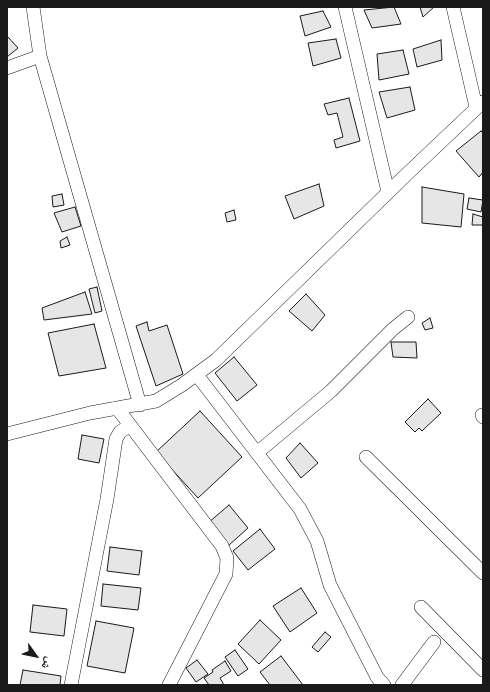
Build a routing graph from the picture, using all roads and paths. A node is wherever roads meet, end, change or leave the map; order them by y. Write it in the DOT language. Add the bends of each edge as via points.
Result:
graph roads {
  1 [pos="33,7"];
  2 [pos="345,7"];
  3 [pos="454,7"];
  4 [pos="40,56"];
  5 [pos="7,68"];
  6 [pos="480,104"];
  7 [pos="388,192"];
  8 [pos="408,317"];
  9 [pos="197,375"];
  10 [pos="140,405"];
  11 [pos="117,408"];
  12 [pos="129,426"];
  13 [pos="7,434"];
  14 [pos="258,452"];
  15 [pos="366,457"];
  16 [pos="483,573"];
  17 [pos="421,607"];
  18 [pos="434,642"];
  19 [pos="483,670"];
  20 [pos="71,685"];
  21 [pos="170,685"];
  22 [pos="384,685"];
  23 [pos="402,685"];
  1 -- 4 [label="street"];
  2 -- 7 [label="street"];
  3 -- 6 [label="street"];
  4 -- 5 [label="street"];
  4 -- 10 [label="street"];
  6 -- 7 [label="street"];
  7 -- 9 [label="street" via="216,360"];
  8 -- 14 [label="street" via="392,329 331,391"];
  9 -- 10 [label="street" via="156,401"];
  9 -- 14 [label="street"];
  10 -- 11 [label="street"];
  11 -- 12 [label="street"];
  11 -- 13 [label="street"];
  12 -- 20 [label="street" via="120,432 116,439"];
  12 -- 21 [label="street" via="222,546 227,558 226,574"];
  14 -- 22 [label="street" via="300,508 317,541 330,585 377,677"];
  15 -- 16 [label="street"];
  17 -- 19 [label="street"];
  18 -- 23 [label="street"];
}
